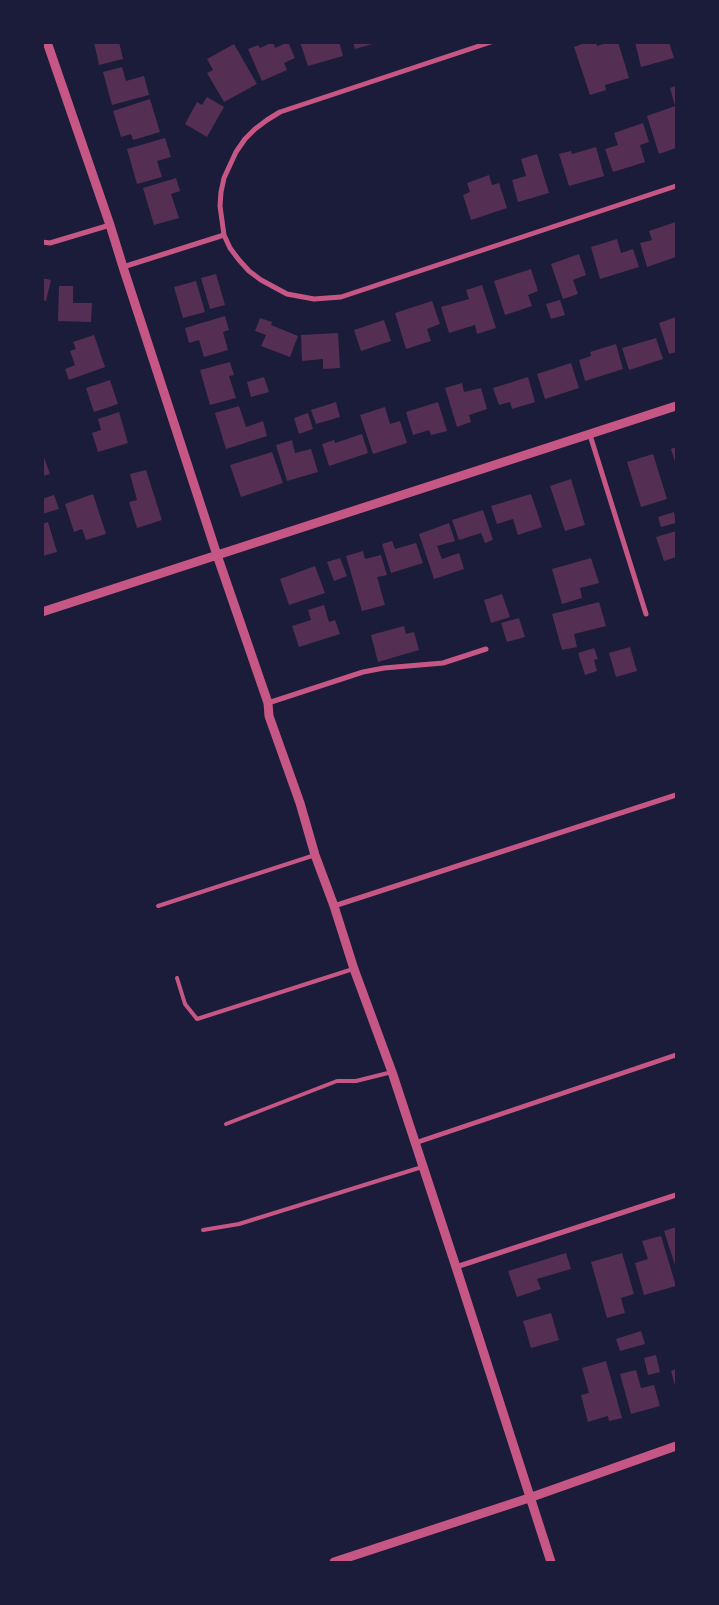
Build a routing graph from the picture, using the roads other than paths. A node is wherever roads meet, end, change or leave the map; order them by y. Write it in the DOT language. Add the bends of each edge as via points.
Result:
graph roads {
  1 [pos="47,42"];
  2 [pos="491,42"];
  3 [pos="676,186"];
  4 [pos="110,225"];
  5 [pos="224,235"];
  6 [pos="42,242"];
  7 [pos="123,267"];
  8 [pos="676,406"];
  9 [pos="590,435"];
  10 [pos="217,554"];
  11 [pos="42,612"];
  12 [pos="646,614"];
  13 [pos="486,648"];
  14 [pos="268,703"];
  15 [pos="676,795"];
  16 [pos="315,855"];
  17 [pos="158,906"];
  18 [pos="334,906"];
  19 [pos="354,969"];
  20 [pos="177,978"];
  21 [pos="676,1055"];
  22 [pos="392,1072"];
  23 [pos="226,1124"];
  24 [pos="415,1143"];
  25 [pos="423,1167"];
  26 [pos="676,1195"];
  27 [pos="203,1230"];
  28 [pos="456,1267"];
  29 [pos="676,1446"];
  30 [pos="530,1498"];
  31 [pos="334,1562"];
  32 [pos="551,1562"];
  1 -- 4 [label="street"];
  2 -- 5 [label="street" via="280,112 267,120 244,139 224,178 220,206"];
  3 -- 5 [label="street" via="328,299 286,294 261,280 239,260"];
  4 -- 6 [label="street" via="50,243"];
  4 -- 7 [label="street"];
  5 -- 7 [label="street"];
  7 -- 10 [label="street"];
  8 -- 9 [label="street"];
  9 -- 10 [label="street"];
  9 -- 12 [label="street"];
  10 -- 11 [label="street"];
  10 -- 14 [label="street"];
  13 -- 14 [label="street" via="444,663 363,672"];
  14 -- 16 [label="street" via="269,716"];
  15 -- 18 [label="street"];
  16 -- 17 [label="lane"];
  16 -- 18 [label="street"];
  18 -- 19 [label="street"];
  19 -- 20 [label="lane" via="197,1019 185,1004"];
  19 -- 22 [label="street"];
  21 -- 24 [label="street"];
  22 -- 23 [label="lane" via="356,1081 336,1081"];
  22 -- 24 [label="street"];
  24 -- 25 [label="street"];
  25 -- 27 [label="lane" via="239,1224"];
  25 -- 28 [label="street"];
  26 -- 28 [label="street"];
  28 -- 30 [label="street"];
  29 -- 30 [label="street"];
  30 -- 31 [label="street"];
  30 -- 32 [label="street"];
}
